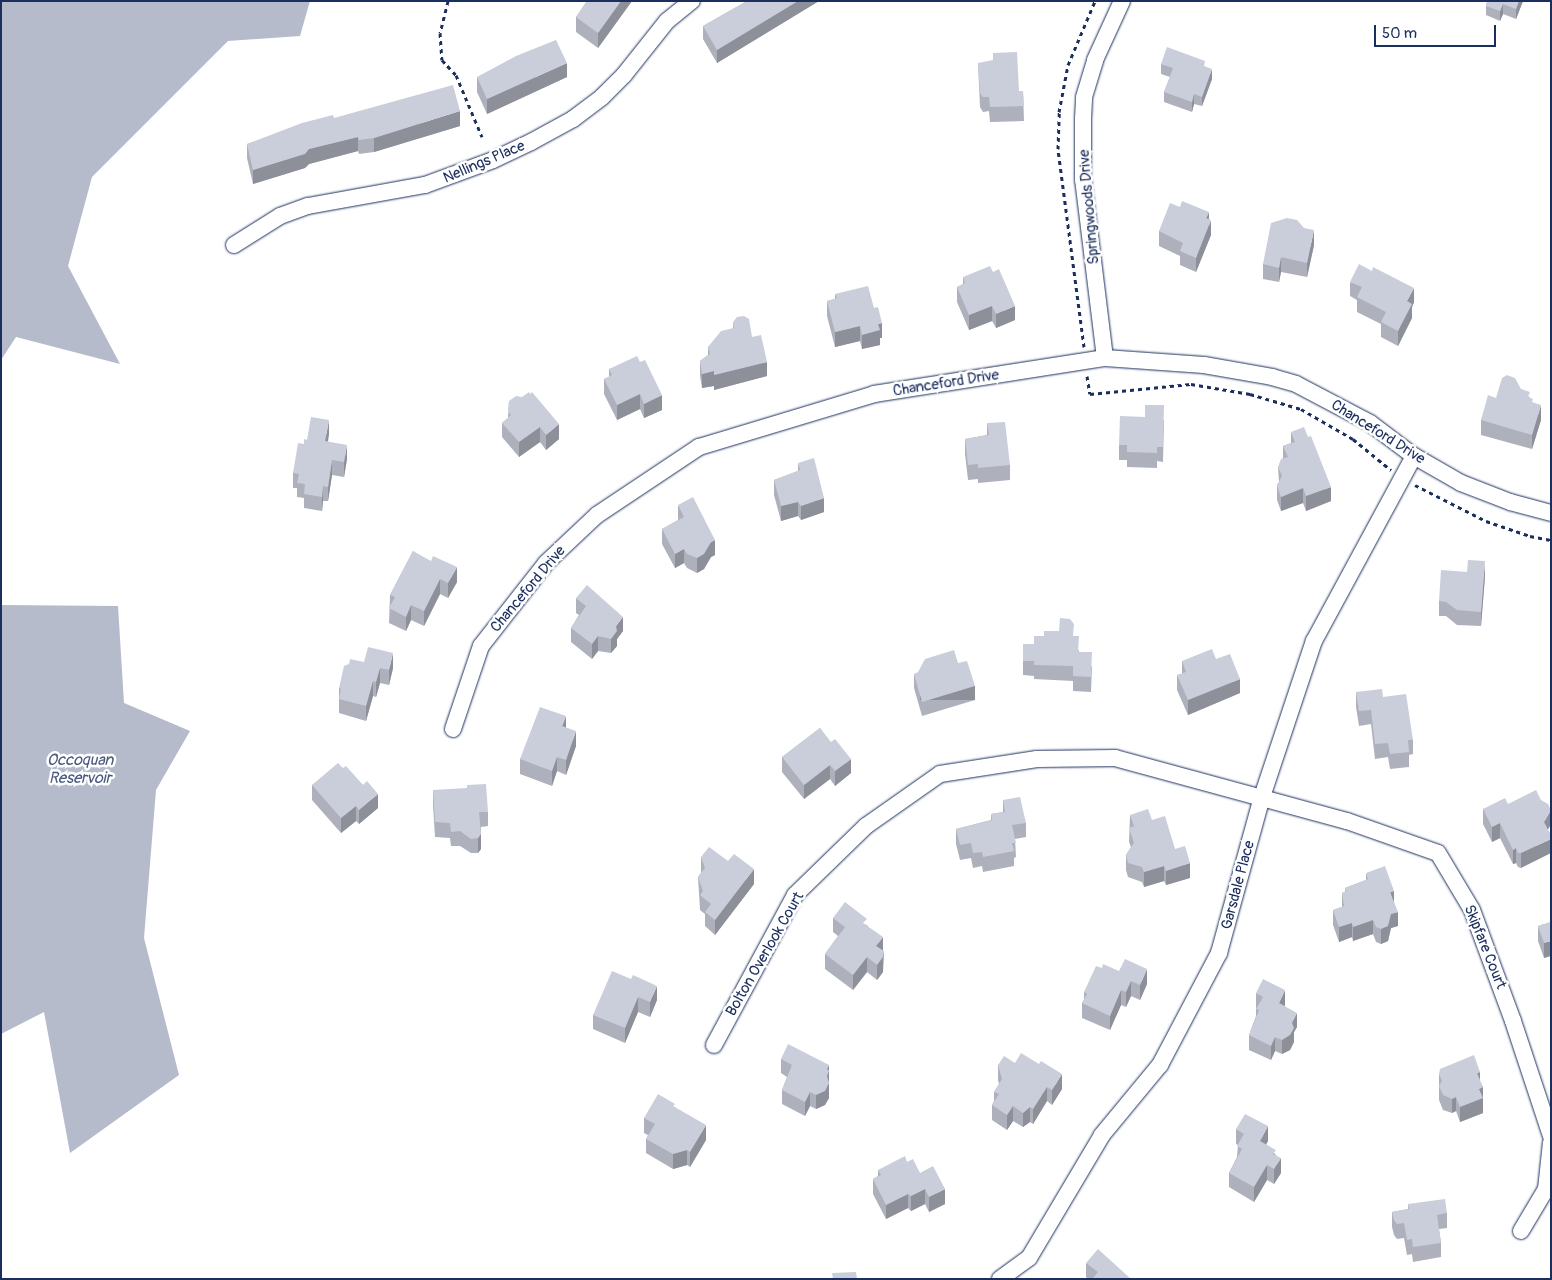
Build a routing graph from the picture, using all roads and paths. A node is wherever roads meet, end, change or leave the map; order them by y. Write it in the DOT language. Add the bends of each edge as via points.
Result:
graph roads {
  1 [pos="448,1"];
  2 [pos="692,1"];
  3 [pos="1095,1"];
  4 [pos="1122,1"];
  5 [pos="482,137"];
  6 [pos="234,245"];
  7 [pos="1105,358"];
  8 [pos="1086,362"];
  9 [pos="1414,456"];
  10 [pos="1402,477"];
  11 [pos="1551,513"];
  12 [pos="1551,540"];
  13 [pos="453,730"];
  14 [pos="1262,797"];
  15 [pos="714,1045"];
  16 [pos="1551,1136"];
  17 [pos="1551,1142"];
  18 [pos="1521,1231"];
  19 [pos="1000,1279"];
  1 -- 5 [label="path" via="440,33 442,60 456,74"];
  2 -- 6 [label="street, Nellings Place" via="667,21 602,97 573,119 531,142 494,160 425,185 308,206 280,216"];
  3 -- 8 [label="path" via="1068,64 1058,121 1058,149"];
  4 -- 7 [label="street, Springwoods Drive" via="1095,60 1084,97 1082,119 1084,180"];
  7 -- 8 [label="street, Chanceford Drive"];
  7 -- 9 [label="street, Chanceford Drive" via="1204,364 1272,376 1296,384 1370,423"];
  8 -- 10 [label="path" via="1090,394 1191,384 1250,394 1301,409 1353,439"];
  8 -- 13 [label="street, Chanceford Drive" via="874,394 699,447 597,515 546,564 481,646"];
  9 -- 10 [label="street, Garsdale Place"];
  9 -- 11 [label="street, Chanceford Drive" via="1461,483 1510,502"];
  10 -- 12 [label="path" via="1486,521"];
  10 -- 14 [label="street, Garsdale Place" via="1314,641"];
  14 -- 15 [label="street, Bolton Overlook Court" via="1115,758 1037,759 940,774 866,826 795,895"];
  14 -- 16 [label="street, Skipfare Court" via="1347,821 1438,853 1472,910"];
  14 -- 19 [label="street, Garsdale Place" via="1219,953 1160,1065 1102,1135 1029,1258"];
  17 -- 18 [label="street" via="1546,1189"];
}
